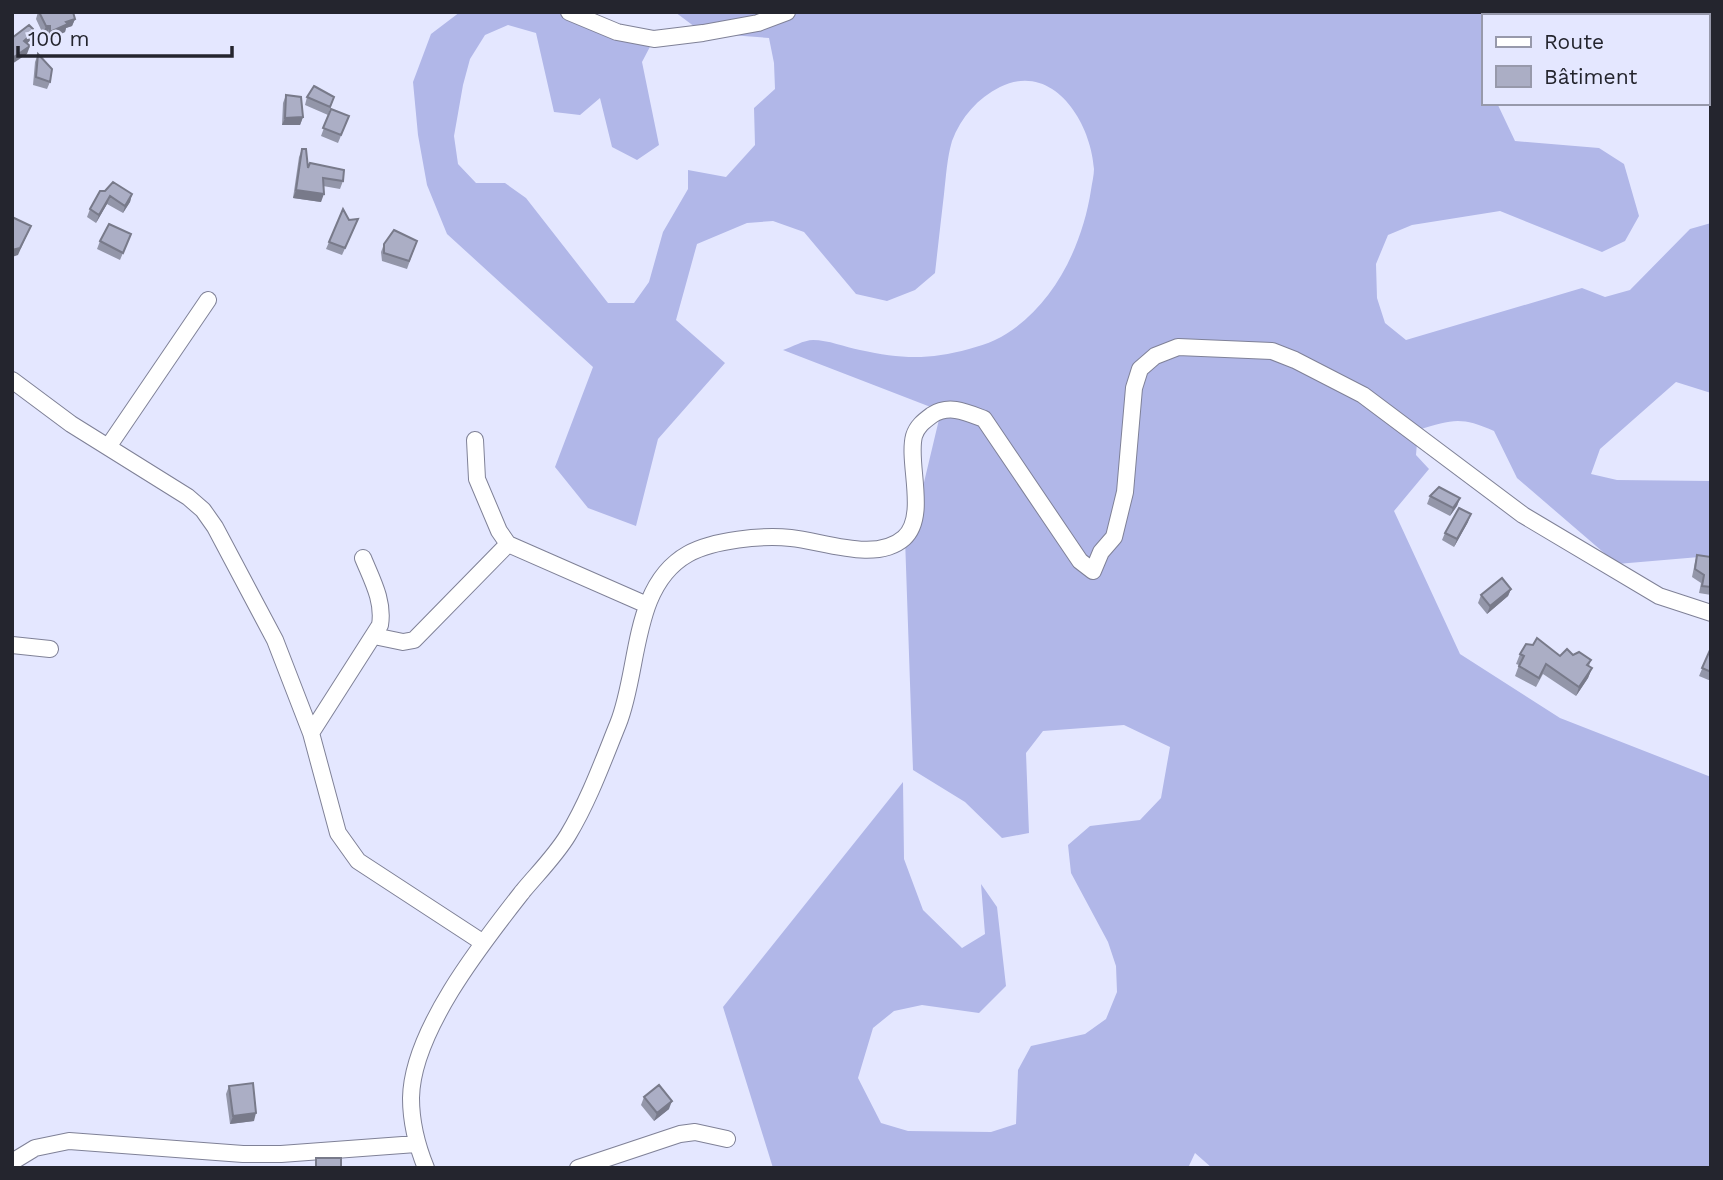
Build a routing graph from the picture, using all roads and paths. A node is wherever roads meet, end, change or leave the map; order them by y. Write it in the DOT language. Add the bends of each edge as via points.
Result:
graph roads {
  1 [pos="569,12"];
  2 [pos="787,12"];
  3 [pos="208,300"];
  4 [pos="12,380"];
  5 [pos="475,440"];
  6 [pos="108,447"];
  7 [pos="508,544"];
  8 [pos="363,558"];
  9 [pos="647,605"];
  10 [pos="1711,612"];
  11 [pos="373,636"];
  12 [pos="12,645"];
  13 [pos="50,649"];
  14 [pos="311,733"];
  15 [pos="482,942"];
  16 [pos="727,1139"];
  17 [pos="416,1144"];
  18 [pos="12,1162"];
  19 [pos="426,1168"];
  20 [pos="578,1168"];
  1 -- 2 [label="street" via="617,32 654,38 758,23"];
  3 -- 6 [label="street"];
  4 -- 6 [label="street"];
  5 -- 7 [label="street" via="477,479"];
  6 -- 14 [label="street" via="203,510 275,640"];
  7 -- 9 [label="street"];
  7 -- 11 [label="street" via="414,640"];
  8 -- 11 [label="street" via="383,611"];
  9 -- 10 [label="street" via="671,567 687,554 719,542 789,538 860,550 886,548 905,538 916,516 914,436 922,422 936,412 960,409 984,419 1080,561 1093,571 1114,537 1125,492 1134,388 1140,369 1155,356 1178,347 1272,351 1295,360 1363,395 1523,515 1659,596"];
  9 -- 15 [label="street" via="621,716 568,837"];
  11 -- 14 [label="street"];
  12 -- 13 [label="street"];
  14 -- 15 [label="street" via="332,816 347,848 358,861"];
  15 -- 17 [label="street" via="437,1016 419,1056 411,1097"];
  16 -- 20 [label="street" via="695,1132 680,1134"];
  17 -- 18 [label="street" via="243,1154 69,1141 35,1148"];
  17 -- 19 [label="street"];
}
